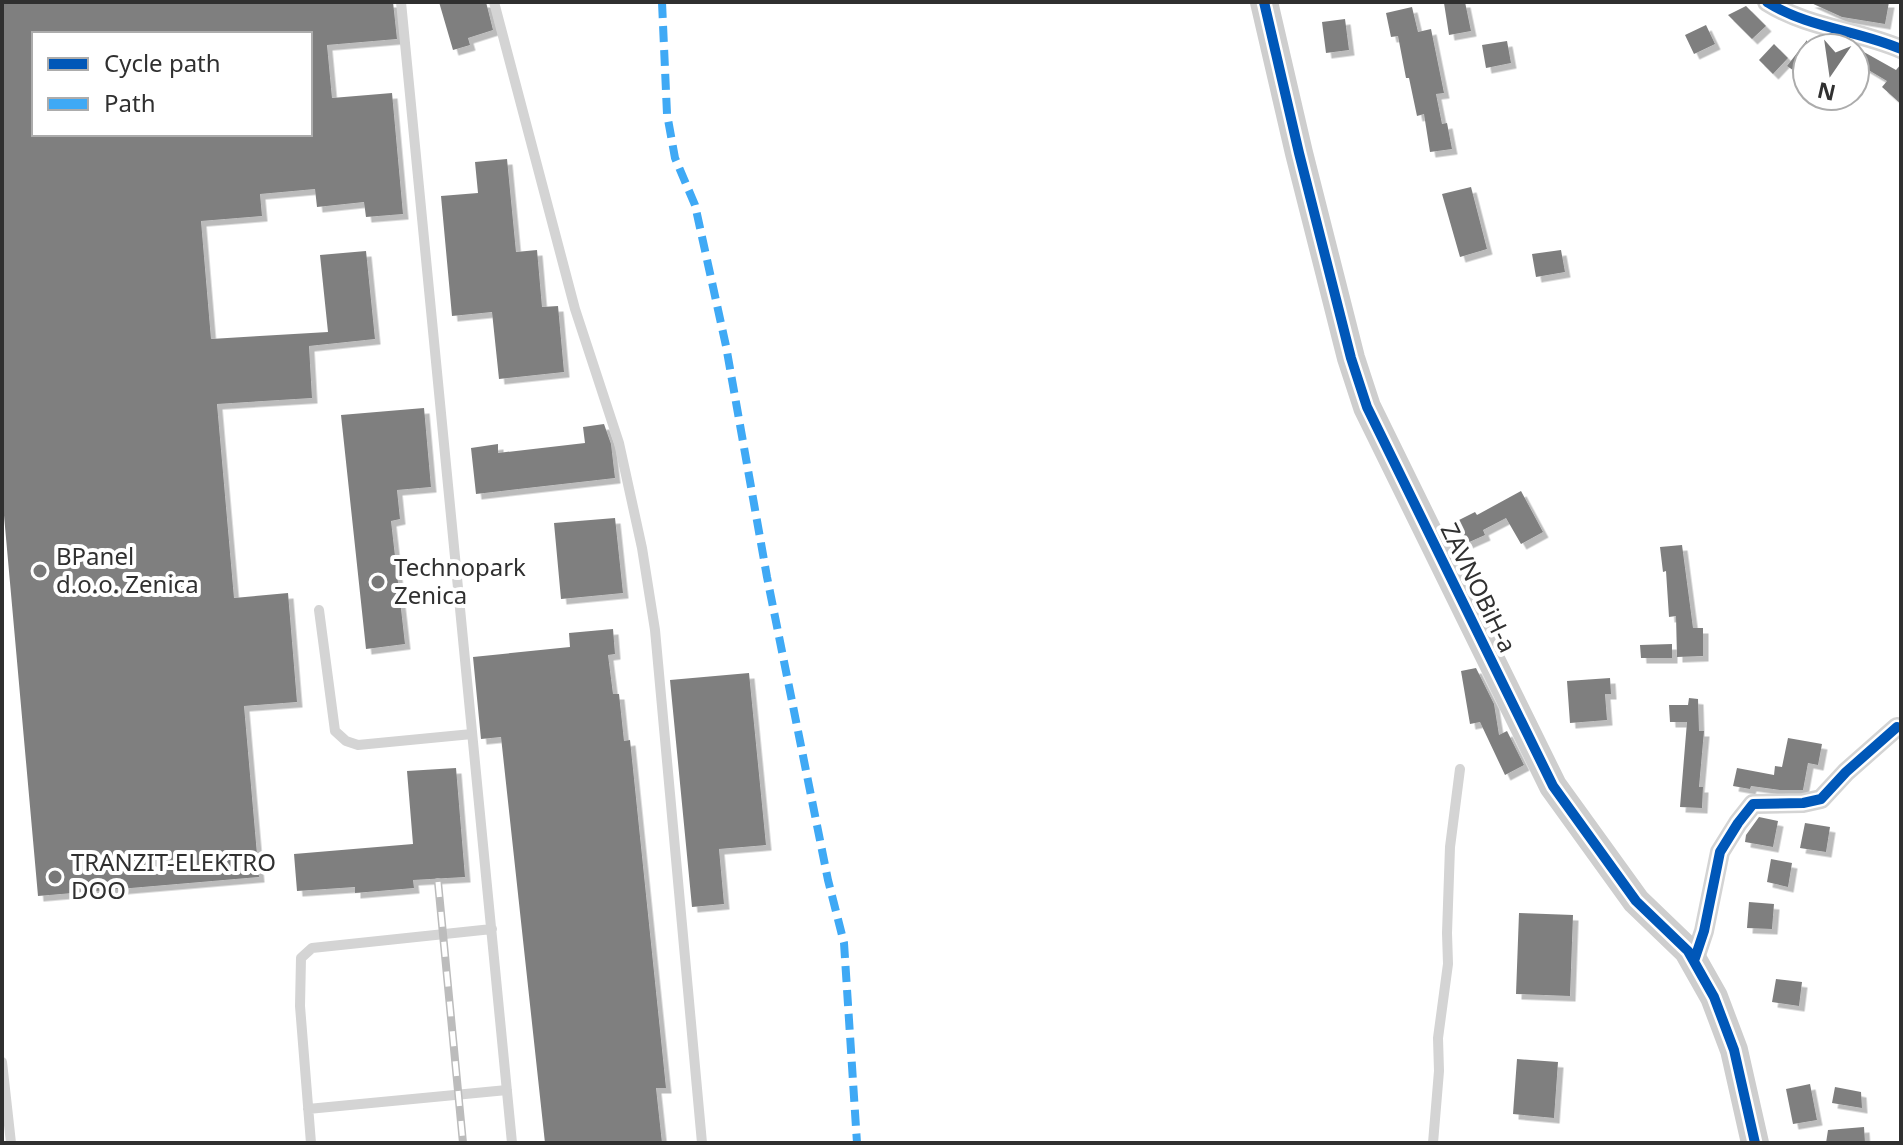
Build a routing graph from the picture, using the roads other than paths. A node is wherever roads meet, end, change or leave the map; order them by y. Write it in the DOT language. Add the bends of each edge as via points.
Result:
graph roads {
  1 [pos="401,2"];
  2 [pos="494,2"];
  3 [pos="1264,2"];
  4 [pos="1767,2"];
  5 [pos="1901,49"];
  6 [pos="319,610"];
  7 [pos="1897,727"];
  8 [pos="472,734"];
  9 [pos="1460,769"];
  10 [pos="492,929"];
  11 [pos="1694,961"];
  12 [pos="2,1062"];
  13 [pos="507,1090"];
  14 [pos="308,1109"];
  15 [pos="11,1143"];
  16 [pos="311,1143"];
  17 [pos="512,1143"];
  18 [pos="702,1143"];
  19 [pos="1433,1143"];
  20 [pos="1755,1143"];
  1 -- 8 [label="lane"];
  2 -- 18 [label="lane" via="575,309 619,443 642,548 656,645"];
  3 -- 11 [label="main road, ZAVNOBiH-a" via="1367,407 1553,786 1636,901"];
  4 -- 5 [label="street" via="1821,26 1868,35"];
  6 -- 8 [label="lane" via="335,731 346,741 358,745"];
  7 -- 11 [label="street" via="1821,799 1753,804 1720,852"];
  8 -- 10 [label="lane"];
  9 -- 19 [label="lane" via="1450,847 1448,964"];
  10 -- 13 [label="lane"];
  10 -- 14 [label="lane" via="312,948 301,958"];
  11 -- 20 [label="main road, ZAVNOBiH-a" via="1734,1050"];
  12 -- 15 [label="lane"];
  13 -- 14 [label="lane"];
  13 -- 17 [label="lane"];
  14 -- 16 [label="lane"];
}
